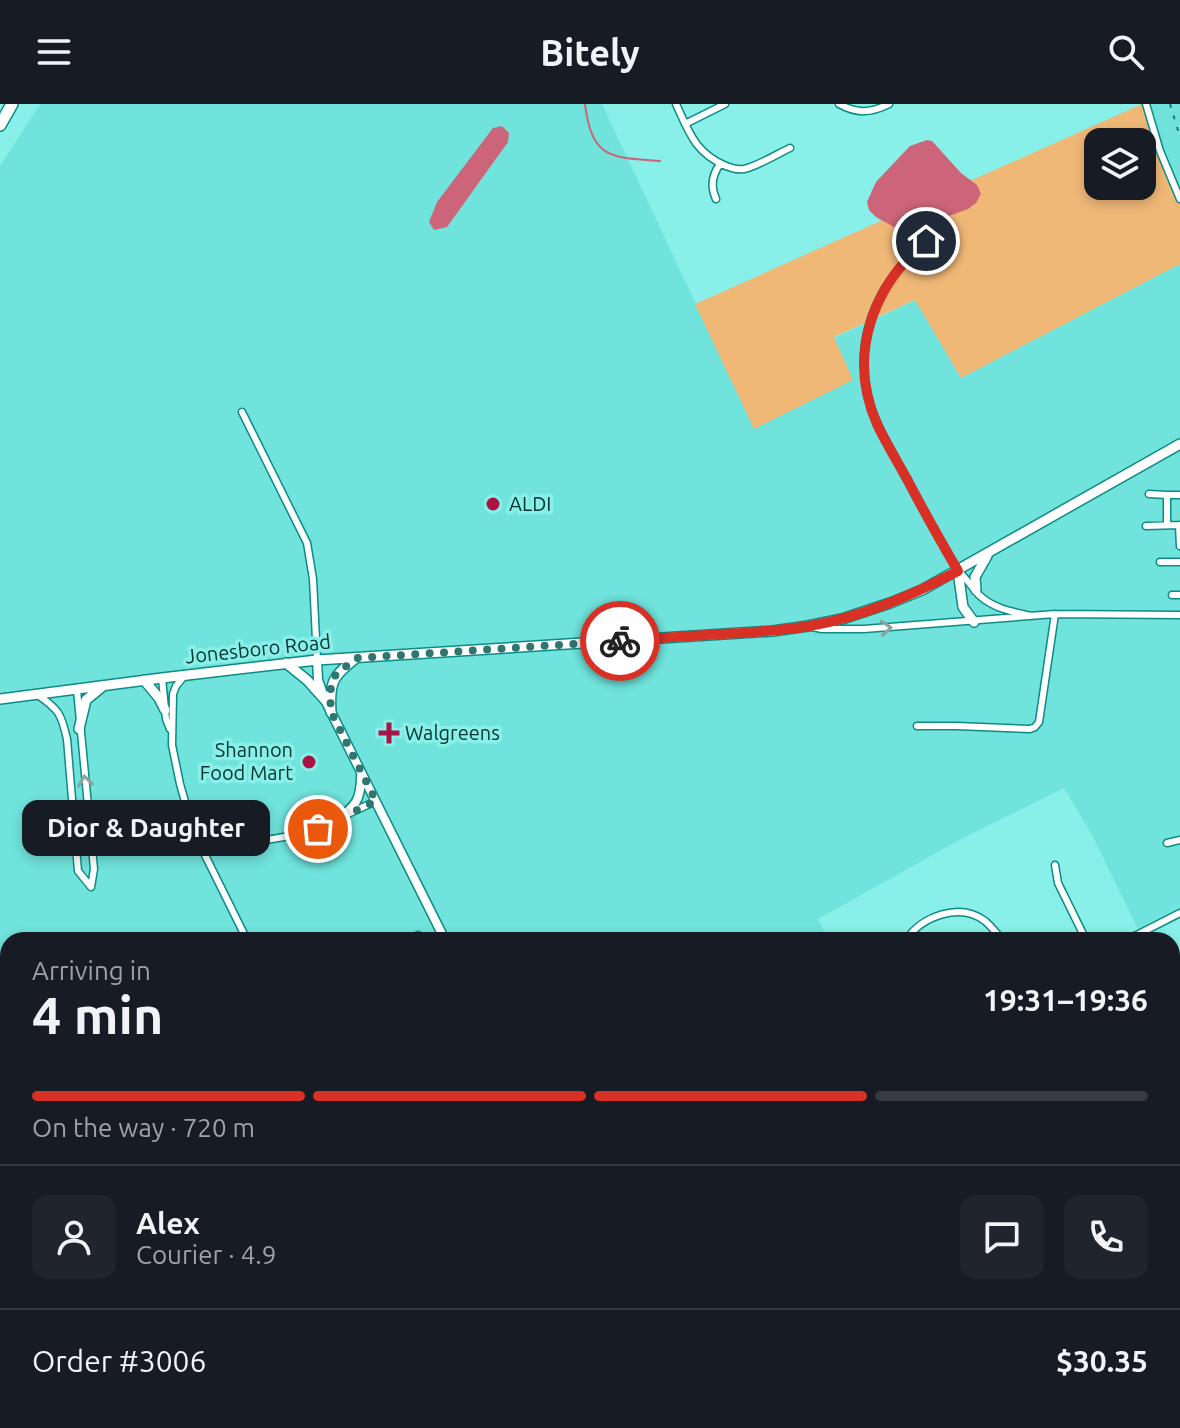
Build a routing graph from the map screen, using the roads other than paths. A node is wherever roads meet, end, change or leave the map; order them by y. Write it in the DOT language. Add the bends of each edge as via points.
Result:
graph roads {
  1 [pos="12,104"];
  2 [pos="676,104"];
  3 [pos="725,104"];
  4 [pos="839,104"];
  5 [pos="889,104"];
  6 [pos="1146,104"];
  7 [pos="1,123"];
  8 [pos="685,124"];
  9 [pos="790,148"];
  10 [pos="720,164"];
  11 [pos="716,199"];
  12 [pos="1180,199"];
  13 [pos="944,230"];
  14 [pos="242,412"];
  15 [pos="1180,444"];
  16 [pos="1149,494"];
  17 [pos="1167,495"];
  18 [pos="1180,495"];
  19 [pos="1167,525"];
  20 [pos="1179,525"];
  21 [pos="1146,526"];
  22 [pos="1180,546"];
  23 [pos="989,553"];
  24 [pos="1160,562"];
  25 [pos="1180,562"];
  26 [pos="958,571"];
  27 [pos="976,590"];
  28 [pos="1055,614"];
  29 [pos="1180,615"];
  30 [pos="1032,616"];
  31 [pos="974,622"];
  32 [pos="808,626"];
  33 [pos="357,658"];
  34 [pos="317,660"];
  35 [pos="286,663"];
  36 [pos="185,675"];
  37 [pos="162,678"];
  38 [pos="144,680"];
  39 [pos="103,686"];
  40 [pos="77,690"];
  41 [pos="38,695"];
  42 [pos="0,699"];
  43 [pos="325,700"];
  44 [pos="165,710"];
  45 [pos="331,712"];
  46 [pos="917,726"];
  47 [pos="79,729"];
  48 [pos="171,733"];
  49 [pos="361,771"];
  50 [pos="376,801"];
  51 [pos="336,821"];
  52 [pos="1180,840"];
  53 [pos="1167,843"];
  54 [pos="203,851"];
  55 [pos="1055,865"];
  56 [pos="1180,913"];
  57 [pos="243,932"];
  58 [pos="441,932"];
  59 [pos="913,932"];
  60 [pos="995,932"];
  61 [pos="1082,932"];
  62 [pos="1143,932"];
  1 -- 7 [label="highway"];
  2 -- 8 [label="street"];
  3 -- 8 [label="street"];
  4 -- 5 [label="street" via="863,112"];
  6 -- 12 [label="street"];
  8 -- 10 [label="street" via="700,149"];
  9 -- 10 [label="street" via="745,169"];
  10 -- 11 [label="street" via="712,181"];
  13 -- 26 [label="street" via="910,254 884,288 869,327 864,366 876,422"];
  14 -- 34 [label="street" via="307,543"];
  15 -- 23 [label="main road"];
  16 -- 17 [label="street"];
  17 -- 18 [label="street"];
  17 -- 19 [label="street"];
  19 -- 20 [label="street"];
  19 -- 21 [label="street"];
  20 -- 22 [label="street"];
  23 -- 26 [label="main road"];
  23 -- 27 [label="main road" via="975,577"];
  24 -- 25 [label="street"];
  26 -- 27 [label="street, Jonesboro Road"];
  26 -- 31 [label="main road" via="963,607"];
  26 -- 32 [label="main road, Jonesboro Road" via="890,603"];
  27 -- 30 [label="street, Jonesboro Road" via="998,607"];
  28 -- 29 [label="street, Jonesboro Road"];
  28 -- 30 [label="street, Jonesboro Road"];
  28 -- 46 [label="street" via="1035,727"];
  30 -- 31 [label="street, Jonesboro Road"];
  32 -- 31 [label="street, Jonesboro Road, one-way" via="864,629"];
  32 -- 33 [label="main road, Jonesboro Road"];
  33 -- 34 [label="main road, Jonesboro Road"];
  33 -- 45 [label="main road" via="336,674"];
  34 -- 35 [label="main road, Jonesboro Road"];
  34 -- 43 [label="street"];
  35 -- 36 [label="main road, Jonesboro Road"];
  35 -- 43 [label="main road"];
  36 -- 37 [label="main road, Jonesboro Road"];
  36 -- 48 [label="street" via="174,690"];
  37 -- 38 [label="main road, Jonesboro Road"];
  37 -- 44 [label="street"];
  38 -- 39 [label="main road, Jonesboro Road"];
  38 -- 44 [label="main road"];
  39 -- 40 [label="main road, Jonesboro Road"];
  39 -- 47 [label="main road" via="86,700"];
  40 -- 41 [label="main road, Jonesboro Road"];
  40 -- 47 [label="street"];
  41 -- 42 [label="main road, Jonesboro Road"];
  41 -- 47 [label="street, one-way" via="63,720 78,871 91,887 94,869"];
  43 -- 45 [label="street"];
  44 -- 48 [label="street"];
  45 -- 49 [label="street"];
  48 -- 54 [label="street" via="180,784"];
  49 -- 50 [label="street"];
  49 -- 51 [label="street" via="359,798"];
  50 -- 51 [label="street"];
  50 -- 58 [label="street"];
  51 -- 54 [label="street" via="307,833"];
  52 -- 53 [label="street"];
  54 -- 57 [label="street"];
  55 -- 61 [label="street"];
  56 -- 62 [label="street"];
  59 -- 60 [label="street" via="931,918 954,911 984,921"];
}
